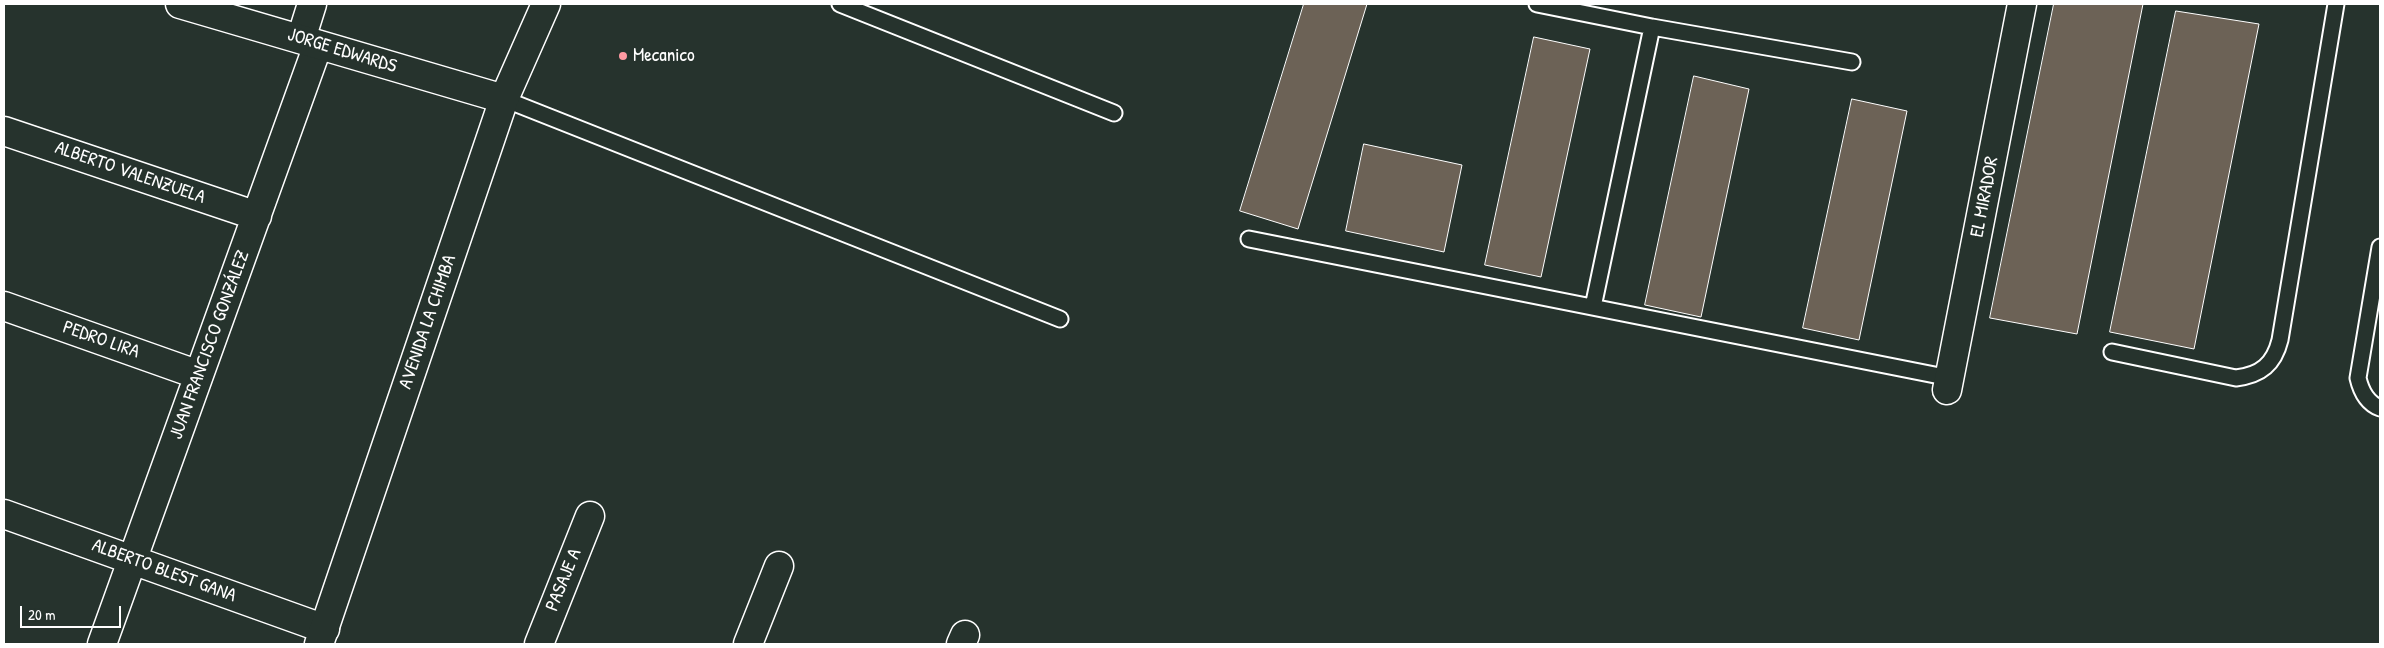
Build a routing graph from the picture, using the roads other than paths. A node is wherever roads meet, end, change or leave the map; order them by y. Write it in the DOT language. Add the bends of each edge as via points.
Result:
graph roads {
  1 [pos="180,4"];
  2 [pos="312,4"];
  3 [pos="546,4"];
  4 [pos="840,4"];
  5 [pos="1537,4"];
  6 [pos="2022,4"];
  7 [pos="2336,4"];
  8 [pos="1652,27"];
  9 [pos="309,42"];
  10 [pos="1852,62"];
  11 [pos="504,99"];
  12 [pos="1114,113"];
  13 [pos="4,131"];
  14 [pos="256,216"];
  15 [pos="1249,239"];
  16 [pos="2380,247"];
  17 [pos="4,306"];
  18 [pos="1592,307"];
  19 [pos="1060,319"];
  20 [pos="2112,352"];
  21 [pos="199,375"];
  22 [pos="1949,384"];
  23 [pos="2380,408"];
  24 [pos="4,514"];
  25 [pos="590,516"];
  26 [pos="133,560"];
  27 [pos="780,566"];
  28 [pos="322,636"];
  29 [pos="102,644"];
  30 [pos="539,644"];
  31 [pos="748,644"];
  1 -- 9 [label="street, JORGE EDWARDS"];
  2 -- 9 [label="street, JUAN FRANCISCO GONZÁLEZ"];
  3 -- 11 [label="street, AVENIDA LA CHIMBA"];
  4 -- 12 [label="lane"];
  5 -- 8 [label="lane"];
  6 -- 22 [label="street, EL MIRADOR"];
  7 -- 20 [label="lane" via="2280,340 2270,363 2260,372 2236,378"];
  8 -- 10 [label="lane"];
  8 -- 18 [label="lane"];
  9 -- 11 [label="street, JORGE EDWARDS"];
  9 -- 14 [label="street, JUAN FRANCISCO GONZÁLEZ"];
  11 -- 19 [label="lane"];
  11 -- 28 [label="street, AVENIDA LA CHIMBA"];
  13 -- 14 [label="street, ALBERTO VALENZUELA"];
  14 -- 21 [label="street, JUAN FRANCISCO GONZÁLEZ"];
  15 -- 18 [label="lane"];
  16 -- 23 [label="lane" via="2358,378 2367,399"];
  17 -- 21 [label="street, PEDRO LIRA"];
  18 -- 22 [label="lane"];
  21 -- 26 [label="street, JUAN FRANCISCO GONZÁLEZ"];
  24 -- 26 [label="street, ALBERTO BLEST GANA"];
  25 -- 30 [label="street, PASAJE A"];
  26 -- 28 [label="street, ALBERTO BLEST GANA"];
  26 -- 29 [label="street, JUAN FRANCISCO GONZÁLEZ"];
  27 -- 31 [label="street"];
}
